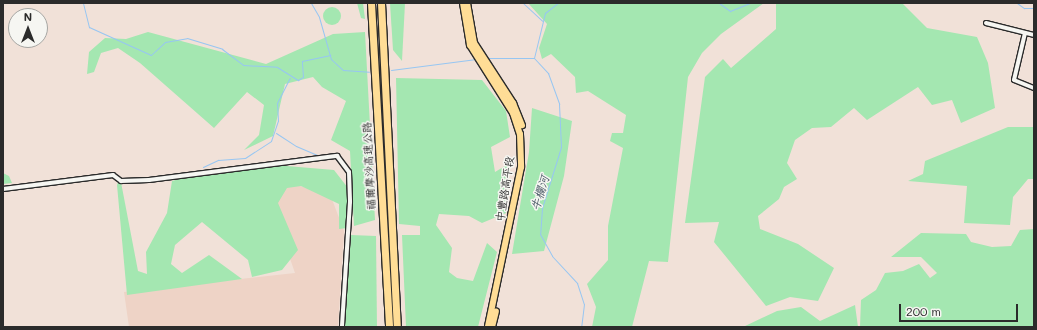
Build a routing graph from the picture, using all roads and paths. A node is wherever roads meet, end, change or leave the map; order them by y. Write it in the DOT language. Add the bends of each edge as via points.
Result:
graph roads {
  1 [pos="371,3"];
  2 [pos="381,3"];
  3 [pos="463,3"];
  4 [pos="468,3"];
  5 [pos="986,24"];
  6 [pos="1025,33"];
  7 [pos="1034,35"];
  8 [pos="472,44"];
  9 [pos="1034,88"];
  10 [pos="3,189"];
  11 [pos="492,319"];
  12 [pos="342,327"];
  13 [pos="389,327"];
  14 [pos="397,327"];
  15 [pos="488,327"];
  16 [pos="492,327"];
  1 -- 13 [label="highway, 福爾摩沙高速公路"];
  2 -- 14 [label="highway, 福爾摩沙高速公路"];
  3 -- 8 [label="main road, 中豐路高平段"];
  4 -- 8 [label="main road, 中豐路高平段"];
  5 -- 6 [label="street"];
  6 -- 7 [label="street"];
  6 -- 9 [label="street" via="1014,80"];
  8 -- 11 [label="main road, 中豐路高平段" via="513,113 523,140 521,167"];
  10 -- 12 [label="street" via="113,175 121,181 149,180 337,156 349,172 350,202"];
  11 -- 15 [label="main road"];
  11 -- 16 [label="main road"];
}
